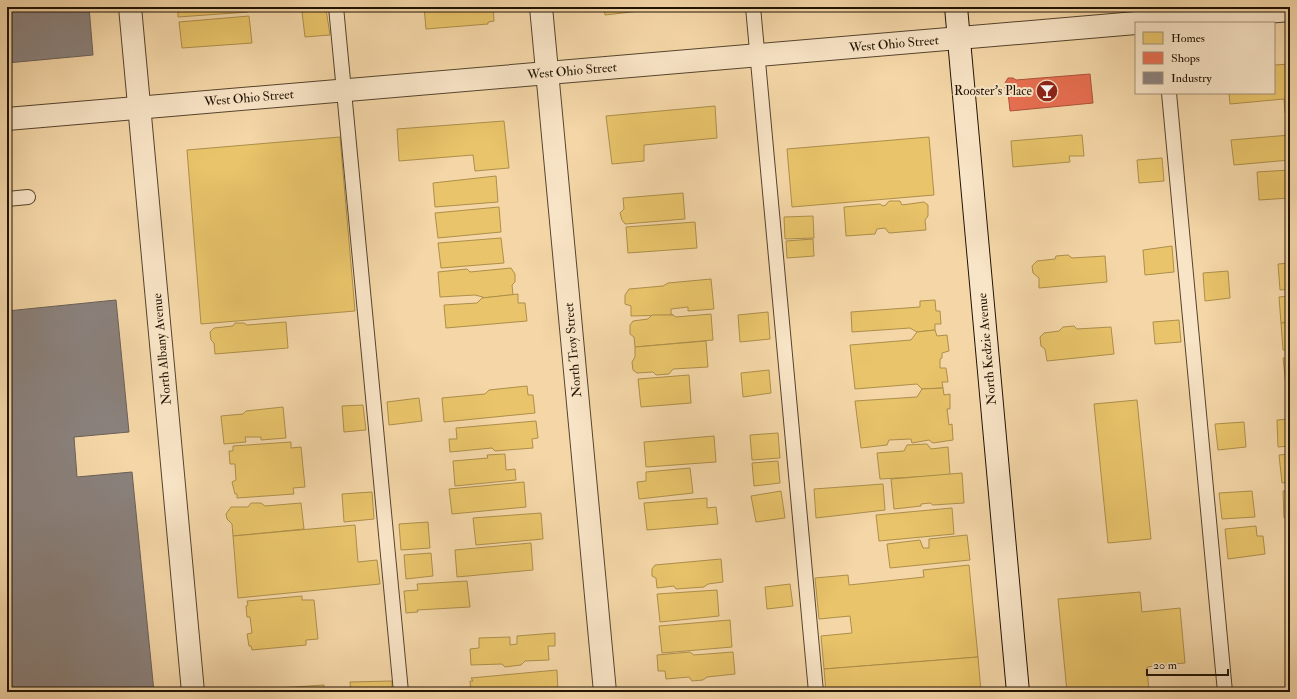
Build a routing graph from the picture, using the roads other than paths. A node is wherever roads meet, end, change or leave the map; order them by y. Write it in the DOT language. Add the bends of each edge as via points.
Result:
graph roads {
  1 [pos="130,7"];
  2 [pos="336,7"];
  3 [pos="541,7"];
  4 [pos="753,7"];
  5 [pos="956,7"];
  6 [pos="1290,10"];
  7 [pos="1162,17"];
  8 [pos="1141,22"];
  9 [pos="1135,23"];
  10 [pos="958,38"];
  11 [pos="757,56"];
  12 [pos="547,73"];
  13 [pos="344,90"];
  14 [pos="1169,94"];
  15 [pos="139,108"];
  16 [pos="7,119"];
  17 [pos="28,197"];
  18 [pos="7,199"];
  19 [pos="193,692"];
  20 [pos="401,692"];
  21 [pos="605,692"];
  22 [pos="816,692"];
  23 [pos="1018,692"];
  24 [pos="1225,692"];
  1 -- 15 [label="street, North Albany Avenue"];
  2 -- 13 [label="lane"];
  3 -- 12 [label="street, North Troy Street"];
  4 -- 11 [label="lane"];
  5 -- 10 [label="street, North Kedzie Avenue"];
  6 -- 7 [label="street, West Ohio Street"];
  7 -- 8 [label="street, West Ohio Street"];
  9 -- 10 [label="street, West Ohio Street"];
  10 -- 11 [label="street, West Ohio Street"];
  10 -- 23 [label="street, North Kedzie Avenue"];
  11 -- 12 [label="street, West Ohio Street"];
  11 -- 22 [label="lane"];
  12 -- 13 [label="street, West Ohio Street"];
  12 -- 21 [label="street, North Troy Street"];
  13 -- 15 [label="street, West Ohio Street"];
  13 -- 20 [label="lane"];
  14 -- 24 [label="lane"];
  15 -- 16 [label="street, West Ohio Street"];
  15 -- 19 [label="street, North Albany Avenue"];
  17 -- 18 [label="lane"];
}
